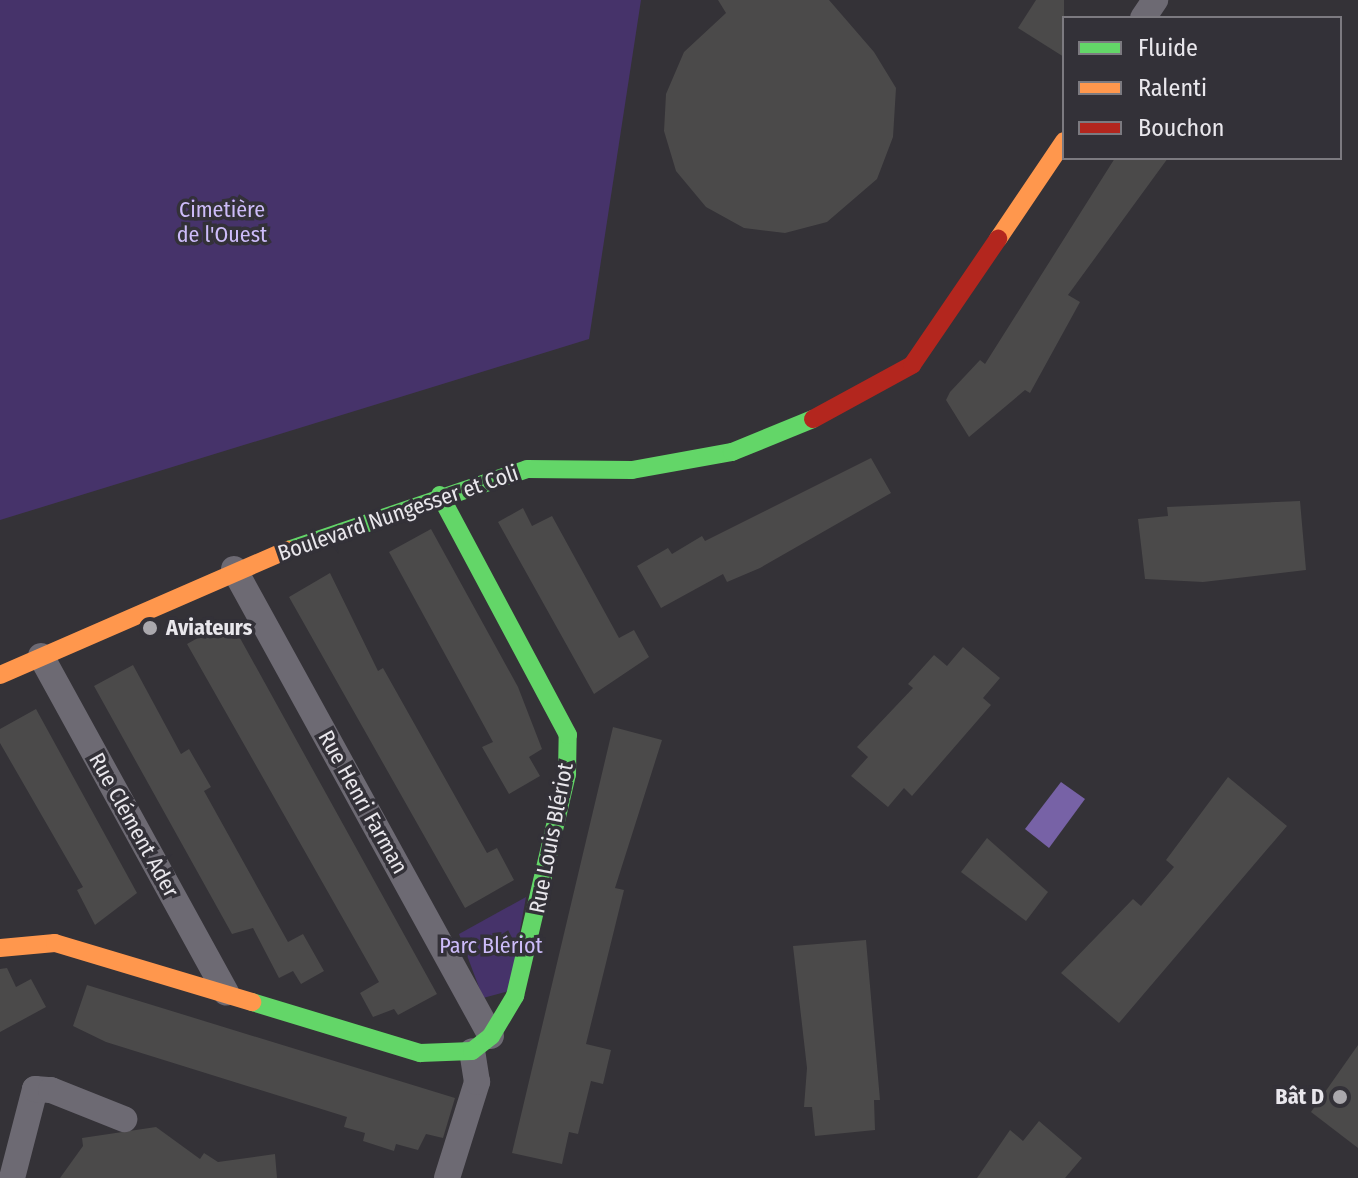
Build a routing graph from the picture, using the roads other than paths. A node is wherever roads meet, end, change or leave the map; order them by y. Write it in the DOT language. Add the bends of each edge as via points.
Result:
graph roads {
  1 [pos="1062,144"];
  2 [pos="440,495"];
  3 [pos="234,569"];
  4 [pos="41,656"];
  5 [pos="0,675"];
  6 [pos="0,948"];
  7 [pos="226,993"];
  8 [pos="481,1044"];
  9 [pos="124,1119"];
  10 [pos="12,1178"];
  11 [pos="447,1178"];
  1 -- 2 [label="street, Boulevard Nungesser et Coli" via="912,365 850,404 732,452 632,470 527,469"];
  2 -- 3 [label="street, Boulevard Nungesser et Coli"];
  2 -- 8 [label="street, Rue Louis Blériot" via="568,735 567,774 515,996"];
  3 -- 4 [label="street, Boulevard Nungesser et Coli"];
  3 -- 8 [label="street, Rue Henri Farman"];
  4 -- 5 [label="street, Boulevard Nungesser et Coli"];
  4 -- 7 [label="street, Rue Clément Ader"];
  6 -- 7 [label="street" via="55,943"];
  7 -- 8 [label="street" via="420,1053"];
  8 -- 11 [label="street" via="477,1082"];
  9 -- 10 [label="street" via="51,1090 35,1089"];
}
